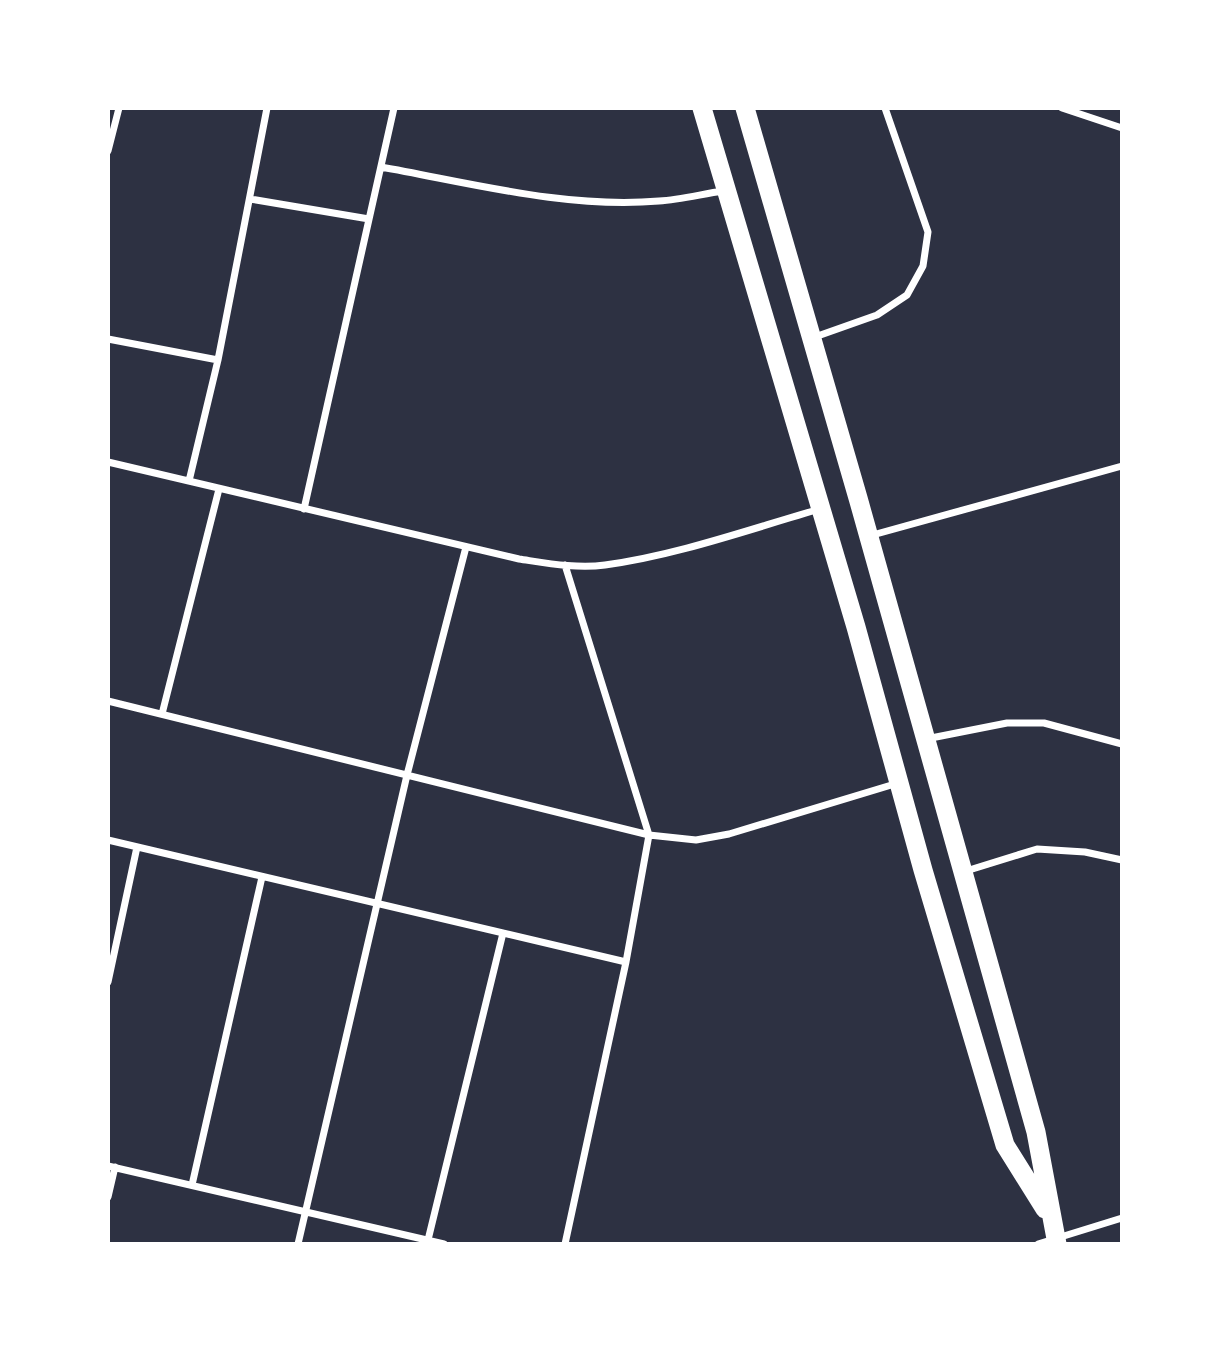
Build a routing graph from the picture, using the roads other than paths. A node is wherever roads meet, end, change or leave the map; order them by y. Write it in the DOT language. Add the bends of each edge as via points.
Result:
graph roads {
  1 [pos="119,108"];
  2 [pos="267,108"];
  3 [pos="394,108"];
  4 [pos="702,108"];
  5 [pos="745,108"];
  6 [pos="1062,108"];
  7 [pos="1094,108"];
  8 [pos="887,111"];
  9 [pos="1093,119"];
  10 [pos="1122,128"];
  11 [pos="109,147"];
  12 [pos="381,167"];
  13 [pos="725,190"];
  14 [pos="250,199"];
  15 [pos="369,219"];
  16 [pos="811,338"];
  17 [pos="108,339"];
  18 [pos="218,360"];
  19 [pos="108,462"];
  20 [pos="1122,466"];
  21 [pos="189,481"];
  22 [pos="219,488"];
  23 [pos="304,509"];
  24 [pos="820,509"];
  25 [pos="869,536"];
  26 [pos="466,547"];
  27 [pos="565,565"];
  28 [pos="108,701"];
  29 [pos="162,714"];
  30 [pos="925,739"];
  31 [pos="1122,744"];
  32 [pos="407,775"];
  33 [pos="899,782"];
  34 [pos="649,835"];
  35 [pos="108,840"];
  36 [pos="137,847"];
  37 [pos="1122,860"];
  38 [pos="962,873"];
  39 [pos="262,877"];
  40 [pos="379,904"];
  41 [pos="503,933"];
  42 [pos="626,962"];
  43 [pos="108,982"];
  44 [pos="112,1166"];
  45 [pos="192,1185"];
  46 [pos="108,1197"];
  47 [pos="306,1212"];
  48 [pos="1122,1218"];
  49 [pos="1050,1236"];
  50 [pos="428,1240"];
  51 [pos="298,1244"];
  52 [pos="444,1244"];
  53 [pos="565,1244"];
  1 -- 11 [label="street"];
  2 -- 14 [label="street"];
  3 -- 12 [label="street"];
  4 -- 13 [label="highway"];
  5 -- 16 [label="highway"];
  6 -- 9 [label="street"];
  7 -- 9 [label="street"];
  8 -- 16 [label="street" via="928,232 923,266 907,295 877,315"];
  9 -- 10 [label="street"];
  12 -- 13 [label="street" via="598,202 659,201"];
  12 -- 15 [label="street"];
  13 -- 24 [label="highway"];
  14 -- 15 [label="street"];
  14 -- 18 [label="street"];
  15 -- 23 [label="street"];
  16 -- 25 [label="highway"];
  17 -- 18 [label="street"];
  18 -- 21 [label="street"];
  19 -- 21 [label="street"];
  20 -- 25 [label="street"];
  21 -- 22 [label="street"];
  22 -- 23 [label="street"];
  22 -- 29 [label="street"];
  23 -- 26 [label="street"];
  24 -- 27 [label="street" via="662,554 603,566"];
  24 -- 33 [label="highway"];
  25 -- 30 [label="highway"];
  26 -- 27 [label="street"];
  26 -- 32 [label="street"];
  27 -- 34 [label="street"];
  28 -- 29 [label="street"];
  29 -- 32 [label="street"];
  30 -- 31 [label="street" via="1007,723 1044,723"];
  30 -- 38 [label="highway"];
  32 -- 34 [label="street"];
  32 -- 40 [label="street"];
  33 -- 34 [label="street" via="696,841"];
  33 -- 49 [label="highway" via="1005,1145"];
  34 -- 42 [label="street"];
  35 -- 36 [label="street"];
  36 -- 39 [label="street"];
  36 -- 43 [label="street"];
  37 -- 38 [label="street" via="1037,849"];
  38 -- 49 [label="highway" via="1036,1132"];
  39 -- 40 [label="street"];
  39 -- 45 [label="street"];
  40 -- 41 [label="street"];
  40 -- 47 [label="street"];
  41 -- 42 [label="street"];
  41 -- 50 [label="street"];
  42 -- 53 [label="street"];
  44 -- 45 [label="street"];
  44 -- 46 [label="street"];
  45 -- 47 [label="street"];
  47 -- 50 [label="street"];
  47 -- 51 [label="street"];
  48 -- 49 [label="street"];
  50 -- 52 [label="street"];
}
